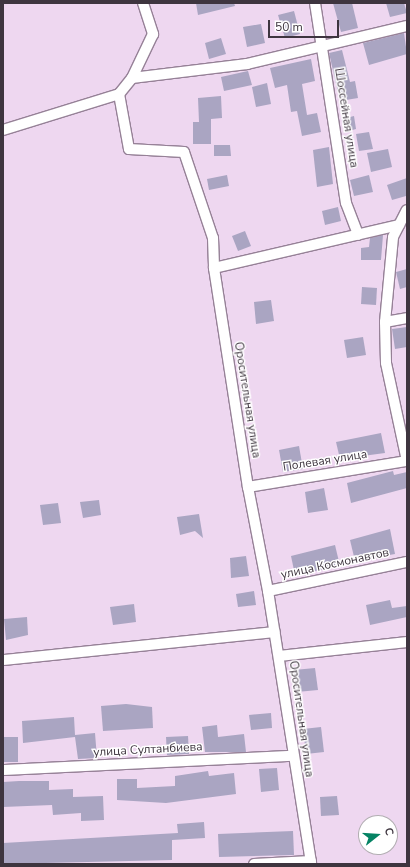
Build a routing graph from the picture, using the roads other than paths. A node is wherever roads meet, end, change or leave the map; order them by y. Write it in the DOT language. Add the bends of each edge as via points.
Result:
graph roads {
  1 [pos="143,3"];
  2 [pos="314,3"];
  3 [pos="407,26"];
  4 [pos="322,48"];
  5 [pos="132,78"];
  6 [pos="119,94"];
  7 [pos="3,130"];
  8 [pos="407,210"];
  9 [pos="399,225"];
  10 [pos="358,235"];
  11 [pos="214,268"];
  12 [pos="407,318"];
  13 [pos="384,322"];
  14 [pos="407,461"];
  15 [pos="248,487"];
  16 [pos="407,562"];
  17 [pos="268,591"];
  18 [pos="275,632"];
  19 [pos="407,642"];
  20 [pos="279,656"];
  21 [pos="3,660"];
  22 [pos="293,756"];
  23 [pos="3,770"];
  24 [pos="311,862"];
  25 [pos="254,864"];
  1 -- 5 [label="street" via="153,34"];
  2 -- 4 [label="street, Шоссейная улица"];
  3 -- 4 [label="street"];
  4 -- 5 [label="street" via="247,64"];
  4 -- 10 [label="street, Шоссейная улица" via="346,203"];
  5 -- 6 [label="street"];
  6 -- 7 [label="street"];
  6 -- 11 [label="street, Оросительная улица" via="129,150 184,152 213,238"];
  8 -- 9 [label="street"];
  9 -- 10 [label="street"];
  9 -- 13 [label="street" via="393,237"];
  10 -- 11 [label="street"];
  11 -- 15 [label="street, Оросительная улица"];
  12 -- 13 [label="street"];
  13 -- 14 [label="street" via="386,363"];
  14 -- 15 [label="street, Полевая улица"];
  15 -- 17 [label="street, Оросительная улица"];
  16 -- 17 [label="street, улица Космонавтов"];
  17 -- 18 [label="street, Оросительная улица"];
  18 -- 20 [label="street, Оросительная улица"];
  18 -- 21 [label="street"];
  19 -- 20 [label="street"];
  20 -- 22 [label="street, Оросительная улица"];
  22 -- 23 [label="street, улица Султанбиева"];
  22 -- 24 [label="street, Оросительная улица"];
  24 -- 25 [label="street"];
}
